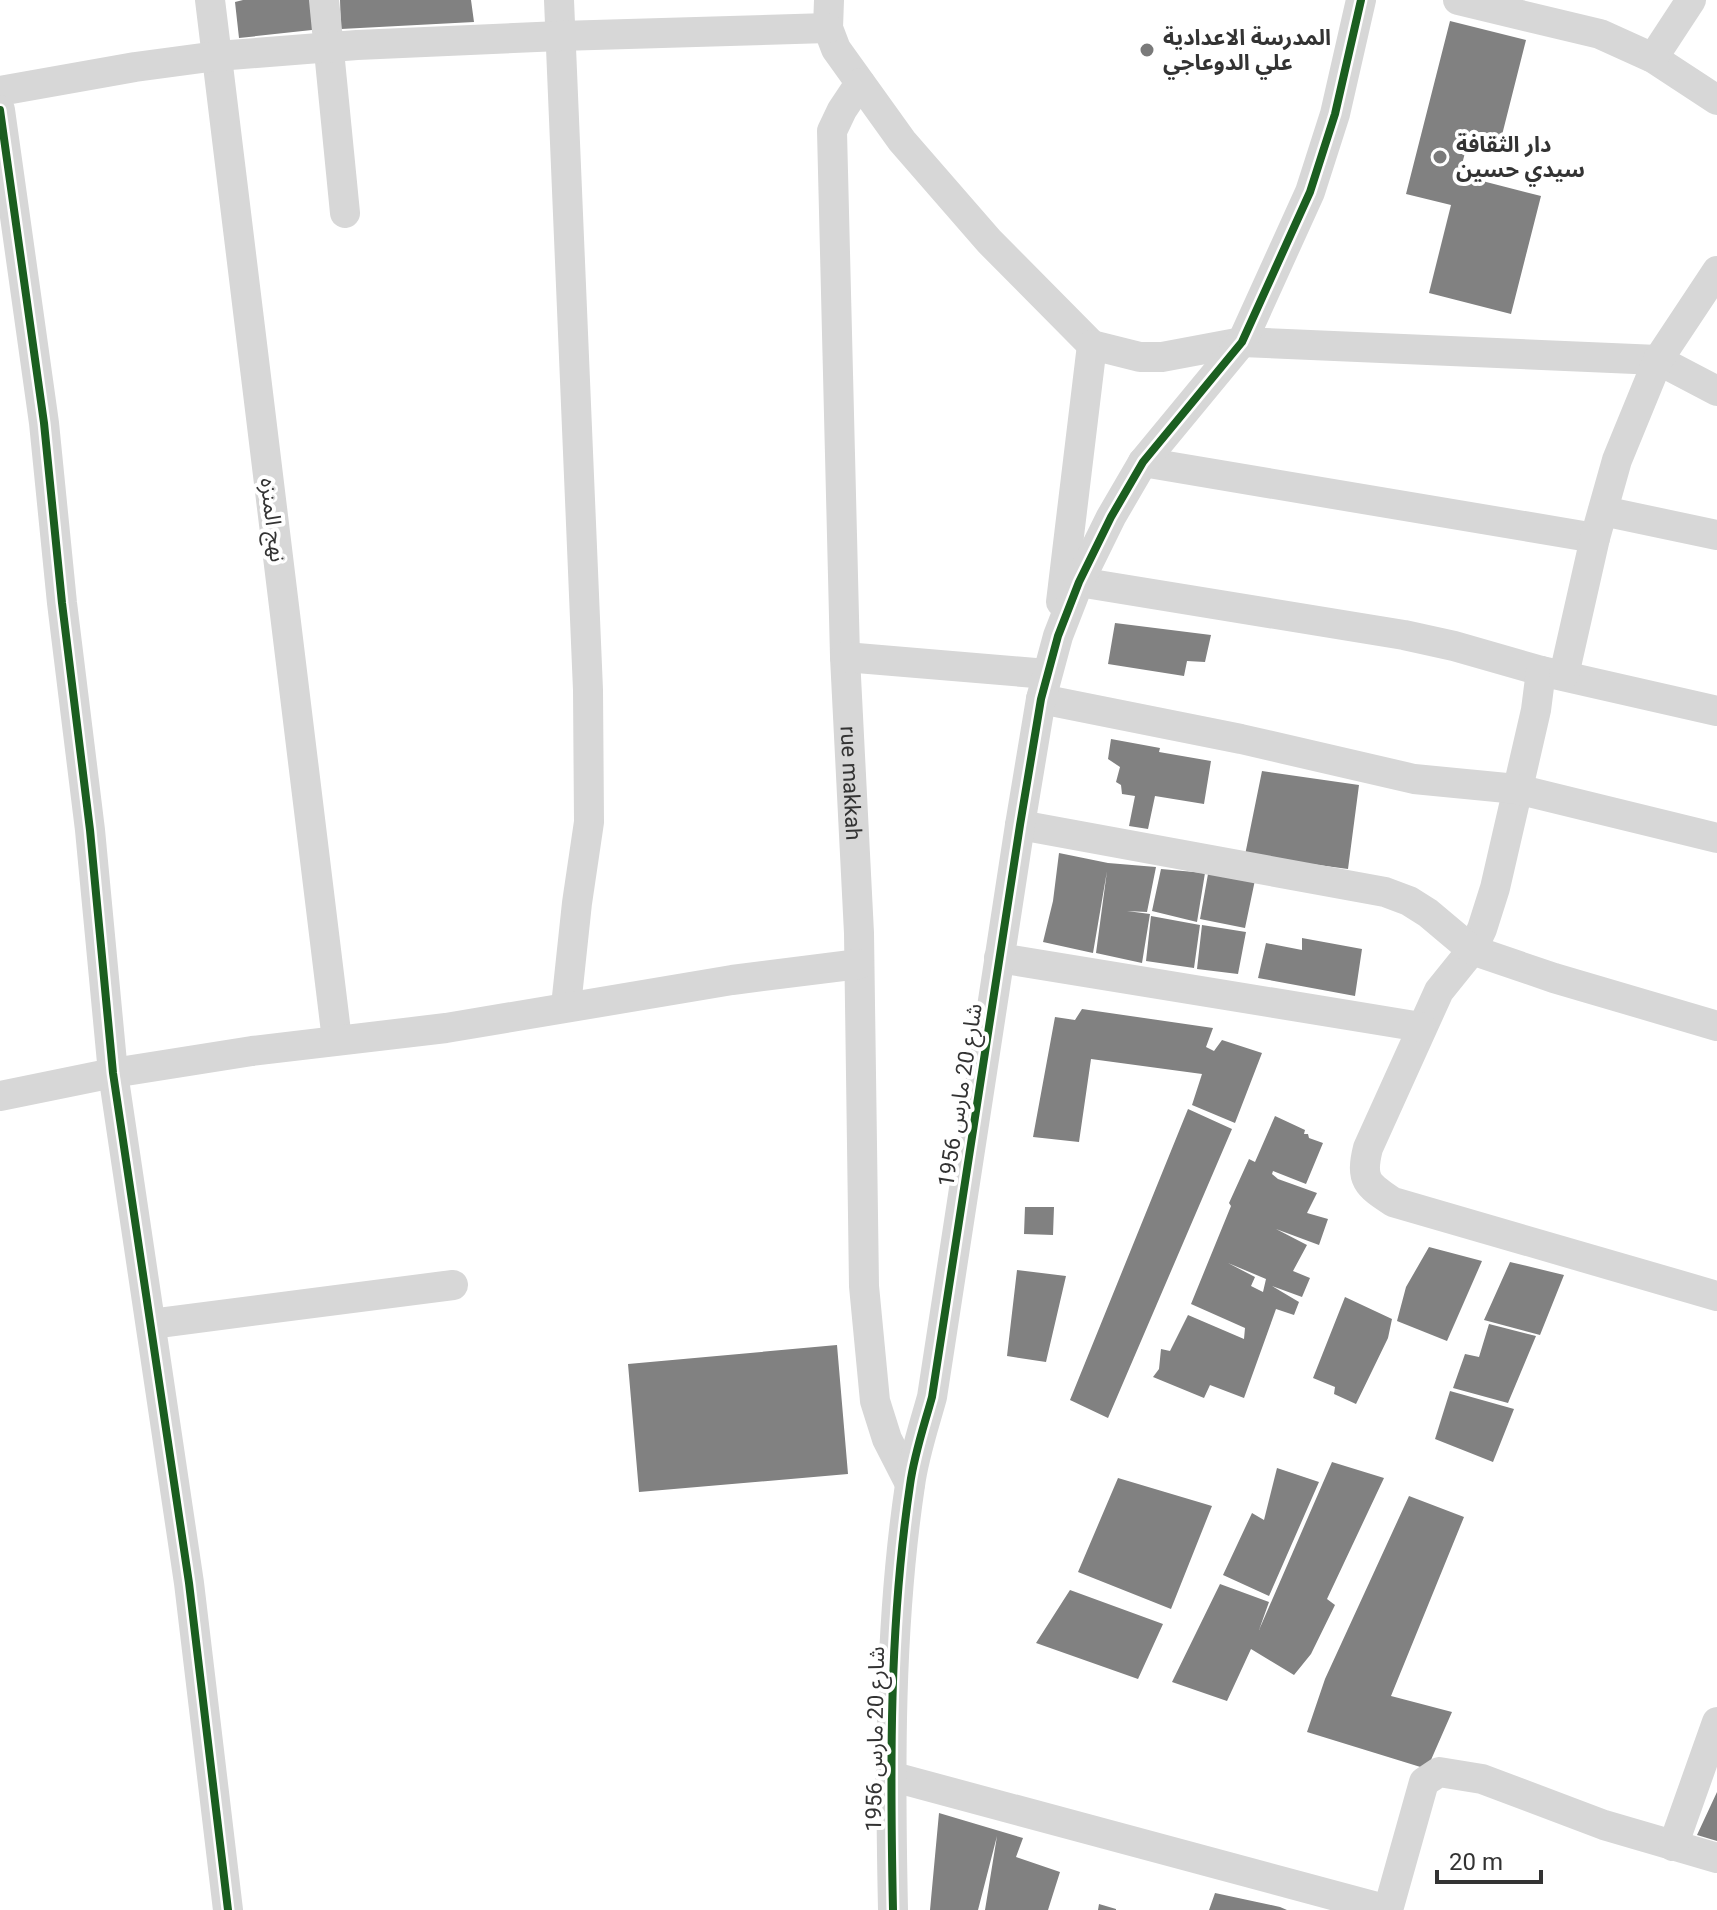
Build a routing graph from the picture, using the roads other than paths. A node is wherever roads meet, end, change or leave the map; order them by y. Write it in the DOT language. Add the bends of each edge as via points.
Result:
graph roads {
  1 [pos="210,0"];
  2 [pos="324,0"];
  3 [pos="559,0"];
  4 [pos="1361,0"];
  5 [pos="1458,0"];
  6 [pos="1691,0"];
  7 [pos="1538,10"];
  8 [pos="829,14"];
  9 [pos="560,36"];
  10 [pos="330,48"];
  11 [pos="217,56"];
  12 [pos="1653,58"];
  13 [pos="860,83"];
  14 [pos="0,91"];
  15 [pos="1717,100"];
  16 [pos="0,118"];
  17 [pos="345,213"];
  18 [pos="1717,271"];
  19 [pos="1242,342"];
  20 [pos="1092,345"];
  21 [pos="1658,360"];
  22 [pos="1717,391"];
  23 [pos="1143,462"];
  24 [pos="1599,524"];
  25 [pos="1717,535"];
  26 [pos="1079,582"];
  27 [pos="1058,636"];
  28 [pos="845,657"];
  29 [pos="1552,673"];
  30 [pos="1044,686"];
  31 [pos="1717,711"];
  32 [pos="1517,789"];
  33 [pos="1020,825"];
  34 [pos="1717,838"];
  35 [pos="1472,950"];
  36 [pos="999,958"];
  37 [pos="859,964"];
  38 [pos="566,1006"];
  39 [pos="1717,1026"];
  40 [pos="1421,1027"];
  41 [pos="337,1040"];
  42 [pos="113,1073"];
  43 [pos="0,1096"];
  44 [pos="453,1285"];
  45 [pos="1717,1296"];
  46 [pos="151,1324"];
  47 [pos="910,1484"];
  48 [pos="1717,1722"];
  49 [pos="890,1776"];
  50 [pos="1673,1846"];
  51 [pos="1717,1858"];
  52 [pos="228,1910"];
  53 [pos="893,1910"];
  1 -- 11 [label="street, نهج المنزه"];
  2 -- 10 [label="street"];
  3 -- 9 [label="street"];
  4 -- 19 [label="street, شارع 20 مارس 1956" via="1335,114 1310,192"];
  5 -- 7 [label="street"];
  6 -- 12 [label="street"];
  7 -- 12 [label="street"];
  8 -- 9 [label="street"];
  8 -- 13 [label="street" via="836,49"];
  9 -- 10 [label="street"];
  9 -- 38 [label="street" via="589,807"];
  10 -- 11 [label="street"];
  10 -- 17 [label="street"];
  11 -- 14 [label="street"];
  11 -- 41 [label="street, نهج المنزه"];
  12 -- 15 [label="street"];
  13 -- 20 [label="street" via="960,209"];
  13 -- 28 [label="street, rue makkah" via="832,131"];
  16 -- 42 [label="street" via="44,423"];
  18 -- 21 [label="street"];
  19 -- 20 [label="street" via="1162,357"];
  19 -- 21 [label="street"];
  19 -- 23 [label="street, شارع 20 مارس 1956"];
  20 -- 27 [label="street"];
  21 -- 22 [label="street"];
  21 -- 24 [label="street" via="1617,460"];
  23 -- 24 [label="street"];
  23 -- 26 [label="street, شارع 20 مارس 1956"];
  24 -- 25 [label="street"];
  24 -- 29 [label="street"];
  26 -- 27 [label="street, شارع 20 مارس 1956"];
  26 -- 29 [label="street" via="1404,635"];
  27 -- 30 [label="street, شارع 20 مارس 1956"];
  28 -- 30 [label="street"];
  28 -- 37 [label="street, rue makkah"];
  29 -- 31 [label="street"];
  29 -- 32 [label="street" via="1536,710"];
  30 -- 32 [label="street" via="1414,779"];
  30 -- 33 [label="street, شارع 20 مارس 1956"];
  32 -- 34 [label="street"];
  32 -- 35 [label="street" via="1495,888"];
  33 -- 35 [label="street" via="1385,892 1428,913"];
  33 -- 36 [label="street, شارع 20 مارس 1956"];
  35 -- 39 [label="street"];
  35 -- 40 [label="street" via="1439,991"];
  36 -- 40 [label="street"];
  36 -- 47 [label="street, شارع 20 مارس 1956" via="932,1397"];
  37 -- 38 [label="street"];
  37 -- 47 [label="street, rue makkah" via="864,1286 875,1401"];
  38 -- 41 [label="street" via="446,1028"];
  40 -- 45 [label="street" via="1368,1148 1363,1169 1372,1188 1393,1202"];
  41 -- 42 [label="street"];
  42 -- 43 [label="street"];
  42 -- 46 [label="street"];
  44 -- 46 [label="street"];
  46 -- 52 [label="street"];
  47 -- 49 [label="street, شارع 20 مارس 1956" via="893,1656"];
  48 -- 50 [label="street"];
  49 -- 50 [label="street" via="1388,1910 1424,1782 1439,1772 1482,1779"];
  49 -- 53 [label="street, شارع 20 مارس 1956"];
  50 -- 51 [label="street"];
}
